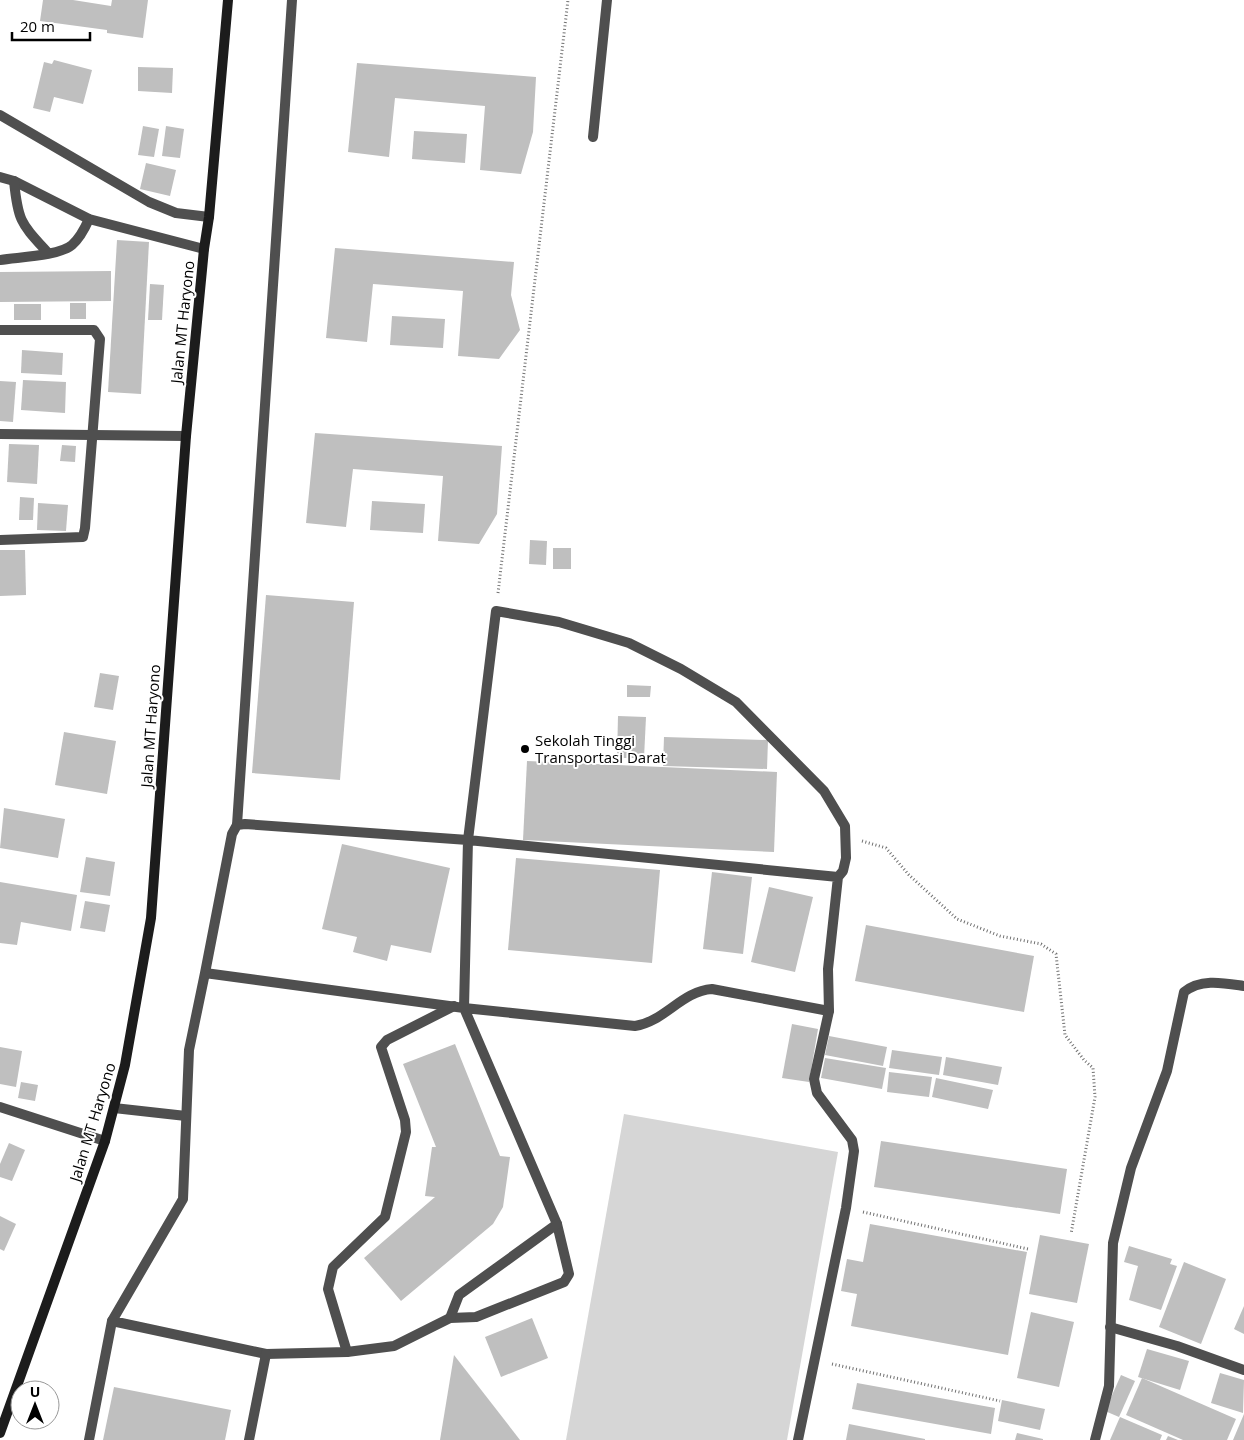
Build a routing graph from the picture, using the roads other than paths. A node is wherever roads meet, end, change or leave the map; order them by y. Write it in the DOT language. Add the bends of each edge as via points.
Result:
graph roads {
  1 [pos="228,0"];
  2 [pos="292,0"];
  3 [pos="607,0"];
  4 [pos="0,115"];
  5 [pos="593,137"];
  6 [pos="0,177"];
  7 [pos="14,181"];
  8 [pos="209,217"];
  9 [pos="90,219"];
  10 [pos="204,249"];
  11 [pos="48,253"];
  12 [pos="0,260"];
  13 [pos="0,330"];
  14 [pos="0,434"];
  15 [pos="92,436"];
  16 [pos="186,436"];
  17 [pos="0,540"];
  18 [pos="237,825"];
  19 [pos="468,840"];
  20 [pos="838,877"];
  21 [pos="206,973"];
  22 [pos="1244,986"];
  23 [pos="459,1007"];
  24 [pos="829,1011"];
  25 [pos="0,1107"];
  26 [pos="114,1108"];
  27 [pos="186,1116"];
  28 [pos="105,1141"];
  29 [pos="557,1224"];
  30 [pos="450,1318"];
  31 [pos="112,1321"];
  32 [pos="1110,1327"];
  33 [pos="347,1352"];
  34 [pos="266,1354"];
  35 [pos="1244,1370"];
  36 [pos="0,1433"];
  37 [pos="89,1440"];
  38 [pos="249,1440"];
  39 [pos="798,1440"];
  40 [pos="1095,1440"];
  1 -- 8 [label="main road, Jalan MT Haryono"];
  2 -- 18 [label="street"];
  3 -- 5 [label="street"];
  4 -- 8 [label="street" via="149,202 176,213"];
  6 -- 7 [label="street"];
  7 -- 9 [label="street"];
  7 -- 11 [label="street" via="21,222"];
  8 -- 10 [label="main road, Jalan MT Haryono"];
  9 -- 10 [label="street"];
  9 -- 11 [label="street" via="71,246"];
  10 -- 16 [label="main road, Jalan MT Haryono"];
  11 -- 12 [label="street"];
  13 -- 15 [label="street" via="94,330 98,333"];
  14 -- 15 [label="street"];
  15 -- 16 [label="street"];
  15 -- 17 [label="street" via="83,537"];
  16 -- 26 [label="main road, Jalan MT Haryono" via="151,918 125,1065"];
  18 -- 19 [label="street"];
  18 -- 21 [label="street" via="232,834"];
  19 -- 20 [label="street"];
  19 -- 20 [label="street" via="496,611 559,622 629,643 736,702 824,792 845,826 846,858"];
  19 -- 23 [label="street"];
  20 -- 24 [label="street" via="828,969"];
  21 -- 23 [label="street"];
  21 -- 27 [label="street" via="189,1050"];
  22 -- 32 [label="street" via="1197,984 1184,992 1167,1071 1131,1168 1113,1243"];
  23 -- 24 [label="street" via="635,1026 648,1024 694,993 712,989"];
  23 -- 29 [label="street"];
  23 -- 33 [label="street" via="387,1040 381,1048 406,1132 385,1217 333,1267 330,1278 328,1289"];
  24 -- 39 [label="street" via="814,1079 817,1092 852,1140 854,1151 846,1208"];
  25 -- 28 [label="street"];
  26 -- 27 [label="street"];
  26 -- 28 [label="main road, Jalan MT Haryono"];
  27 -- 31 [label="street" via="183,1200"];
  28 -- 36 [label="main road, Jalan MT Haryono"];
  29 -- 30 [label="street" via="460,1295"];
  29 -- 30 [label="street" via="570,1274 568,1278 476,1317"];
  30 -- 33 [label="street" via="394,1346"];
  31 -- 34 [label="street"];
  31 -- 37 [label="street"];
  32 -- 35 [label="street"];
  32 -- 40 [label="street" via="1109,1386"];
  33 -- 34 [label="street"];
  34 -- 38 [label="street"];
}
